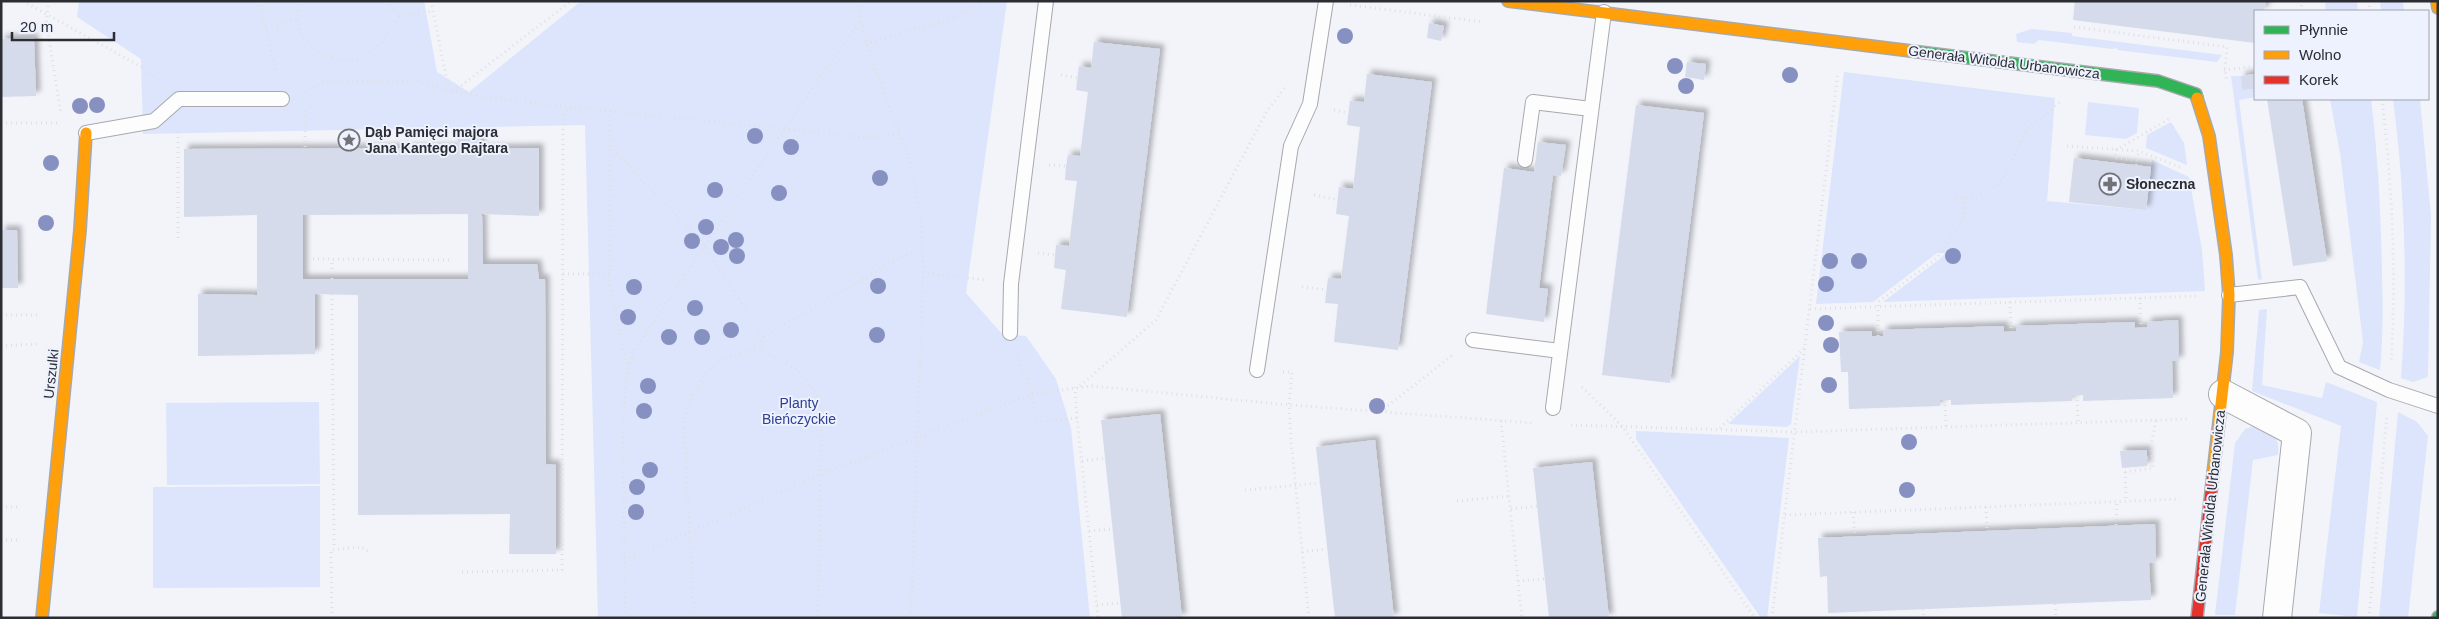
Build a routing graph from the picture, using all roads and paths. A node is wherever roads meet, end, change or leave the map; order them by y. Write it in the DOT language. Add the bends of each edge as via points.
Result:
graph roads {
  1 [pos="23,1"];
  2 [pos="49,1"];
  3 [pos="260,1"];
  4 [pos="389,1"];
  5 [pos="430,1"];
  6 [pos="571,1"];
  7 [pos="858,1"];
  8 [pos="986,1"];
  9 [pos="1046,1"];
  10 [pos="1508,1"];
  11 [pos="2437,1"];
  12 [pos="300,2"];
  13 [pos="1326,2"];
  14 [pos="2438,8"];
  15 [pos="432,11"];
  16 [pos="1604,12"];
  17 [pos="46,13"];
  18 [pos="399,17"];
  19 [pos="297,19"];
  20 [pos="860,21"];
  21 [pos="1492,23"];
  22 [pos="266,29"];
  23 [pos="1842,43"];
  24 [pos="866,44"];
  25 [pos="1317,64"];
  26 [pos="1054,75"];
  27 [pos="1078,78"];
  28 [pos="453,92"];
  29 [pos="179,99"];
  30 [pos="282,99"];
  31 [pos="2062,100"];
  32 [pos="2382,100"];
  33 [pos="568,106"];
  34 [pos="1326,108"];
  35 [pos="1591,109"];
  36 [pos="610,110"];
  37 [pos="2168,112"];
  38 [pos="1348,113"];
  39 [pos="1,123"];
  40 [pos="785,128"];
  41 [pos="305,130"];
  42 [pos="899,132"];
  43 [pos="86,134"];
  44 [pos="610,146"];
  45 [pos="2067,146"];
  46 [pos="178,149"];
  47 [pos="305,150"];
  48 [pos="2116,150"];
  49 [pos="2139,152"];
  50 [pos="1525,160"];
  51 [pos="2137,160"];
  52 [pos="1044,164"];
  53 [pos="2136,165"];
  54 [pos="1066,166"];
  55 [pos="2185,169"];
  56 [pos="1314,195"];
  57 [pos="1956,197"];
  58 [pos="1965,197"];
  59 [pos="1338,200"];
  60 [pos="178,238"];
  61 [pos="704,246"];
  62 [pos="922,248"];
  63 [pos="1033,252"];
  64 [pos="1055,255"];
  65 [pos="313,259"];
  66 [pos="332,259"];
  67 [pos="452,260"];
  68 [pos="923,273"];
  69 [pos="563,274"];
  70 [pos="610,274"];
  71 [pos="963,277"];
  72 [pos="332,279"];
  73 [pos="1302,287"];
  74 [pos="1327,290"];
  75 [pos="332,294"];
  76 [pos="2229,295"];
  77 [pos="2140,298"];
  78 [pos="2010,302"];
  79 [pos="1878,307"];
  80 [pos="1810,309"];
  81 [pos="1,315"];
  82 [pos="48,315"];
  83 [pos="2140,328"];
  84 [pos="2011,331"];
  85 [pos="1010,333"];
  86 [pos="1878,336"];
  87 [pos="763,337"];
  88 [pos="1472,340"];
  89 [pos="46,344"];
  90 [pos="1,346"];
  91 [pos="1806,346"];
  92 [pos="759,350"];
  93 [pos="1560,351"];
  94 [pos="629,364"];
  95 [pos="2391,365"];
  96 [pos="1438,366"];
  97 [pos="1257,370"];
  98 [pos="1556,378"];
  99 [pos="1075,387"];
  100 [pos="1080,387"];
  101 [pos="1032,394"];
  102 [pos="2077,395"];
  103 [pos="1945,400"];
  104 [pos="1288,405"];
  105 [pos="2221,406"];
  106 [pos="2438,406"];
  107 [pos="1553,408"];
  108 [pos="2388,408"];
  109 [pos="1380,412"];
  110 [pos="1078,418"];
  111 [pos="2156,420"];
  112 [pos="1501,421"];
  113 [pos="2078,423"];
  114 [pos="1542,424"];
  115 [pos="1561,424"];
  116 [pos="1621,426"];
  117 [pos="1946,427"];
  118 [pos="1719,429"];
  119 [pos="1796,432"];
  120 [pos="917,438"];
  121 [pos="2152,457"];
  122 [pos="1105,458"];
  123 [pos="2147,458"];
  124 [pos="1082,461"];
  125 [pos="821,474"];
  126 [pos="1320,483"];
  127 [pos="1295,486"];
  128 [pos="1244,490"];
  129 [pos="1509,496"];
  130 [pos="2211,498"];
  131 [pos="1457,501"];
  132 [pos="2117,502"];
  133 [pos="2126,502"];
  134 [pos="1537,506"];
  135 [pos="1,507"];
  136 [pos="21,507"];
  137 [pos="1986,507"];
  138 [pos="1511,509"];
  139 [pos="1853,512"];
  140 [pos="1785,515"];
  141 [pos="2116,525"];
  142 [pos="1113,529"];
  143 [pos="691,531"];
  144 [pos="1089,531"];
  145 [pos="1987,531"];
  146 [pos="1855,536"];
  147 [pos="1,540"];
  148 [pos="19,540"];
  149 [pos="334,548"];
  150 [pos="1327,549"];
  151 [pos="368,551"];
  152 [pos="1302,552"];
  153 [pos="625,560"];
  154 [pos="462,572"];
  155 [pos="1545,579"];
  156 [pos="1518,581"];
  157 [pos="1120,603"];
  158 [pos="2055,604"];
  159 [pos="1097,605"];
  160 [pos="1924,609"];
  161 [pos="42,618"];
  162 [pos="332,618"];
  163 [pos="625,618"];
  164 [pos="694,618"];
  165 [pos="818,618"];
  166 [pos="911,618"];
  167 [pos="1098,618"];
  168 [pos="1309,618"];
  169 [pos="1522,618"];
  170 [pos="1754,618"];
  171 [pos="1772,618"];
  172 [pos="1924,618"];
  173 [pos="2056,618"];
  174 [pos="2197,618"];
  175 [pos="2277,618"];
  176 [pos="2369,618"];
  1 -- 17 [label="path"];
  2 -- 17 [label="path"];
  3 -- 22 [label="path"];
  4 -- 18 [label="path"];
  5 -- 15 [label="path"];
  6 -- 28 [label="path"];
  7 -- 20 [label="path"];
  8 -- 24 [label="path" via="953,18"];
  9 -- 85 [label="lane" via="1011,284"];
  10 -- 16 [label="street, Generała Witolda Urbanowicza"];
  11 -- 14 [label="street"];
  12 -- 19 [label="path"];
  13 -- 21 [label="path"];
  13 -- 25 [label="lane"];
  15 -- 18 [label="path"];
  15 -- 28 [label="path" via="448,86"];
  16 -- 23 [label="street, Generała Witolda Urbanowicza"];
  16 -- 35 [label="lane"];
  17 -- 29 [label="path" via="145,69"];
  17 -- 39 [label="path" via="63,122"];
  18 -- 19 [label="path" via="380,45 364,56 346,60 329,58 317,49 301,34"];
  19 -- 22 [label="path"];
  20 -- 24 [label="path"];
  20 -- 40 [label="path"];
  22 -- 30 [label="path"];
  23 -- 76 [label="street, Generała Witolda Urbanowicza" via="2158,80 2196,94 2209,136"];
  23 -- 80 [label="path"];
  24 -- 42 [label="path"];
  25 -- 97 [label="lane" via="1310,104 1291,146"];
  25 -- 100 [label="path" via="1304,63 1267,111 1156,320"];
  26 -- 27 [label="path"];
  28 -- 30 [label="path" via="418,82 326,82 291,99"];
  28 -- 33 [label="path"];
  29 -- 30 [label="lane"];
  29 -- 43 [label="lane" via="154,120"];
  31 -- 58 [label="path" via="2027,129 2003,180 1977,198"];
  32 -- 95 [label="path" via="2390,177 2394,278"];
  33 -- 36 [label="path"];
  33 -- 69 [label="path" via="563,125"];
  34 -- 38 [label="path"];
  35 -- 50 [label="lane" via="1533,102"];
  35 -- 93 [label="lane"];
  36 -- 40 [label="path"];
  36 -- 44 [label="path"];
  37 -- 48 [label="path" via="2174,116"];
  40 -- 42 [label="path" via="870,138"];
  40 -- 61 [label="path"];
  41 -- 47 [label="path"];
  42 -- 62 [label="path" via="913,174"];
  43 -- 161 [label="street, Urszulki" via="80,230"];
  44 -- 61 [label="path"];
  44 -- 70 [label="path"];
  45 -- 48 [label="path"];
  46 -- 60 [label="path"];
  48 -- 49 [label="path"];
  48 -- 51 [label="path" via="2115,158"];
  49 -- 51 [label="path"];
  49 -- 55 [label="path"];
  51 -- 53 [label="path"];
  52 -- 54 [label="path"];
  56 -- 59 [label="path"];
  57 -- 58 [label="path"];
  58 -- 79 [label="path" via="1963,220 1938,258 1878,302"];
  61 -- 87 [label="path"];
  61 -- 94 [label="path" via="639,342"];
  62 -- 68 [label="path"];
  62 -- 87 [label="path" via="897,259"];
  63 -- 64 [label="path"];
  65 -- 66 [label="path"];
  66 -- 67 [label="path"];
  66 -- 72 [label="path"];
  68 -- 71 [label="path"];
  68 -- 120 [label="path"];
  69 -- 70 [label="path"];
  69 -- 154 [label="path" via="562,570"];
  70 -- 94 [label="path"];
  73 -- 74 [label="path"];
  75 -- 149 [label="path"];
  76 -- 77 [label="path"];
  76 -- 105 [label="street, Generała Witolda Urbanowicza"];
  76 -- 106 [label="lane" via="2300,287 2339,366 2389,390"];
  77 -- 78 [label="path"];
  77 -- 83 [label="path"];
  78 -- 79 [label="path"];
  78 -- 84 [label="path"];
  79 -- 80 [label="path"];
  79 -- 86 [label="path"];
  80 -- 91 [label="path"];
  81 -- 82 [label="path"];
  85 -- 101 [label="path"];
  87 -- 92 [label="path"];
  88 -- 93 [label="lane"];
  89 -- 90 [label="path"];
  91 -- 118 [label="path"];
  91 -- 119 [label="path"];
  92 -- 125 [label="path" via="798,371 817,394 822,409"];
  92 -- 143 [label="path" via="737,354 717,363 706,372 688,404 684,425"];
  93 -- 98 [label="lane"];
  94 -- 153 [label="path" via="623,416"];
  96 -- 109 [label="path"];
  98 -- 107 [label="lane"];
  98 -- 116 [label="path" via="1576,381"];
  99 -- 100 [label="path"];
  99 -- 101 [label="path"];
  99 -- 110 [label="path"];
  100 -- 104 [label="path"];
  101 -- 110 [label="path" via="1036,422"];
  101 -- 120 [label="path"];
  102 -- 113 [label="path"];
  103 -- 117 [label="path"];
  104 -- 109 [label="path"];
  104 -- 127 [label="path"];
  105 -- 111 [label="path"];
  105 -- 130 [label="street, Generała Witolda Urbanowicza"];
  105 -- 175 [label="street, Generała Witolda Urbanowicza" via="2297,433"];
  108 -- 176 [label="path"];
  109 -- 112 [label="path"];
  110 -- 124 [label="path"];
  111 -- 113 [label="path"];
  111 -- 121 [label="path"];
  112 -- 114 [label="path"];
  112 -- 129 [label="path"];
  113 -- 117 [label="path"];
  115 -- 116 [label="path"];
  116 -- 118 [label="path"];
  116 -- 170 [label="path"];
  117 -- 119 [label="path"];
  118 -- 119 [label="path"];
  119 -- 140 [label="path"];
  120 -- 125 [label="path"];
  120 -- 166 [label="path"];
  121 -- 123 [label="path"];
  121 -- 133 [label="path" via="2153,468 2125,469"];
  122 -- 124 [label="path"];
  124 -- 144 [label="path"];
  125 -- 143 [label="path"];
  125 -- 165 [label="path"];
  126 -- 127 [label="path"];
  127 -- 128 [label="path"];
  127 -- 152 [label="path"];
  129 -- 131 [label="path"];
  129 -- 138 [label="path"];
  130 -- 133 [label="path"];
  130 -- 174 [label="street, Generała Witolda Urbanowicza"];
  132 -- 133 [label="path"];
  132 -- 137 [label="path"];
  132 -- 141 [label="path"];
  134 -- 138 [label="path"];
  135 -- 136 [label="path"];
  137 -- 139 [label="path"];
  137 -- 145 [label="path"];
  138 -- 156 [label="path"];
  139 -- 140 [label="path"];
  139 -- 146 [label="path"];
  140 -- 171 [label="path"];
  142 -- 144 [label="path"];
  143 -- 153 [label="path"];
  143 -- 164 [label="path"];
  144 -- 159 [label="path"];
  147 -- 148 [label="path"];
  149 -- 151 [label="path" via="361,547"];
  149 -- 162 [label="path" via="331,550"];
  150 -- 152 [label="path"];
  152 -- 168 [label="path"];
  153 -- 163 [label="path"];
  155 -- 156 [label="path"];
  156 -- 169 [label="path"];
  157 -- 159 [label="path"];
  158 -- 173 [label="path"];
  159 -- 167 [label="path"];
  160 -- 172 [label="path"];
}
